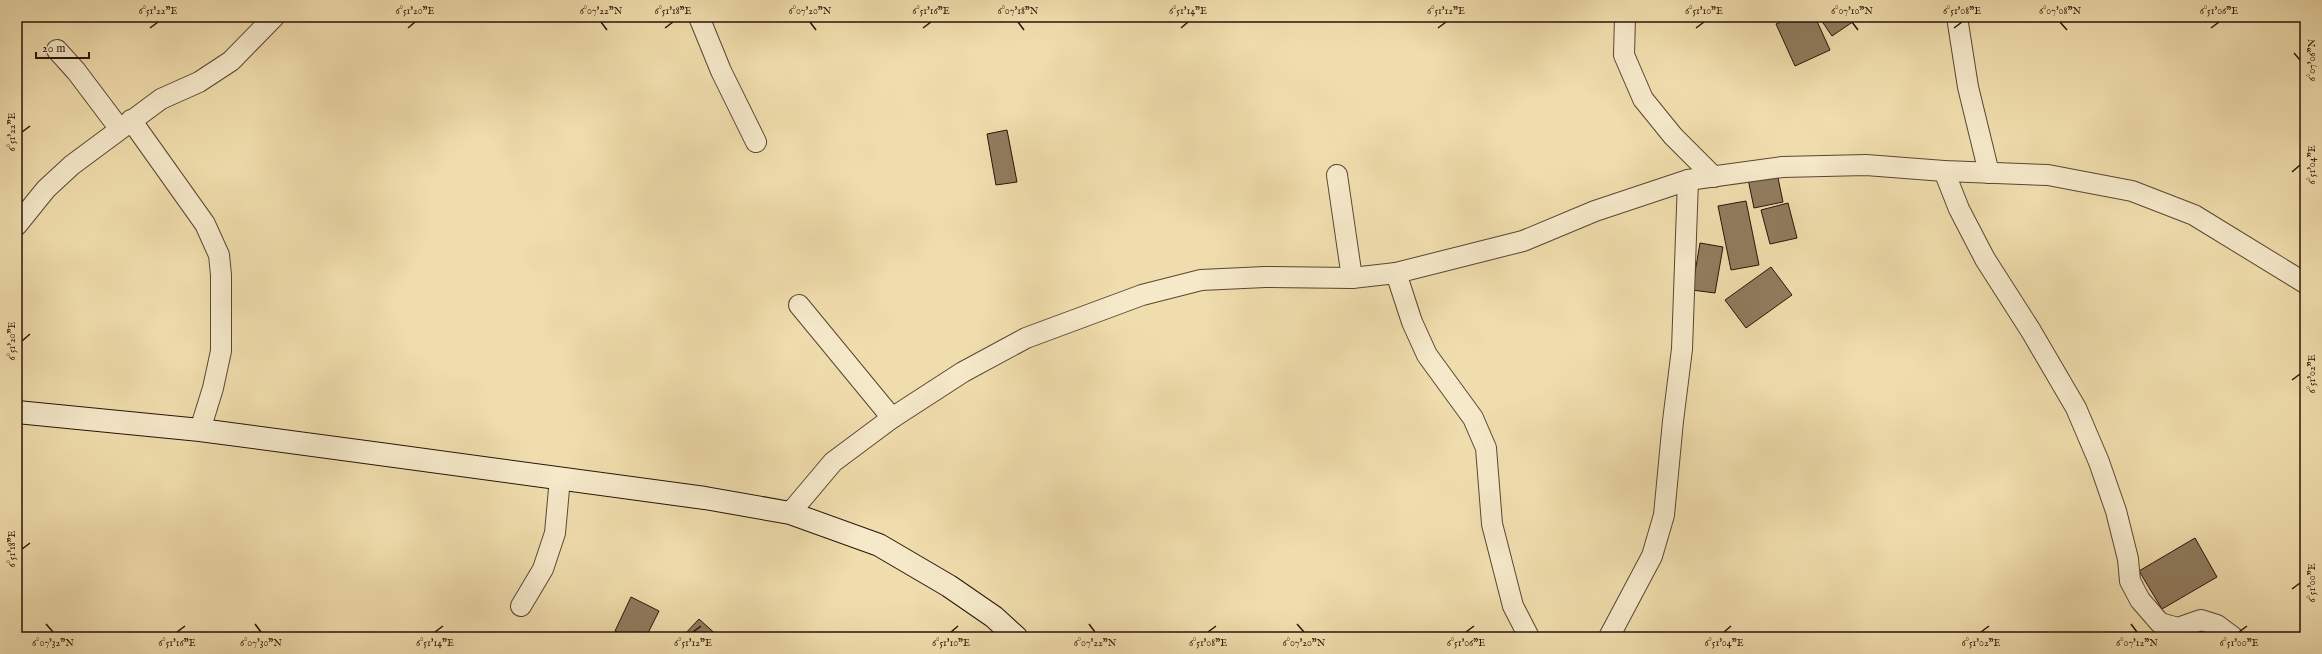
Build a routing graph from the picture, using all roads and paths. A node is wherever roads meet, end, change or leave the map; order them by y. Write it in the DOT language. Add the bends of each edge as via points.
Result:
graph roads {
  1 [pos="274,17"];
  2 [pos="699,17"];
  3 [pos="1625,17"];
  4 [pos="1957,17"];
  5 [pos="57,50"];
  6 [pos="125,124"];
  7 [pos="756,142"];
  8 [pos="1944,171"];
  9 [pos="1989,173"];
  10 [pos="1337,175"];
  11 [pos="1714,177"];
  12 [pos="1688,180"];
  13 [pos="17,225"];
  14 [pos="1396,273"];
  15 [pos="1352,278"];
  16 [pos="2305,283"];
  17 [pos="799,305"];
  18 [pos="17,412"];
  19 [pos="892,418"];
  20 [pos="200,430"];
  21 [pos="560,478"];
  22 [pos="790,513"];
  23 [pos="521,606"];
  24 [pos="1016,637"];
  25 [pos="1529,637"];
  26 [pos="1609,637"];
  27 [pos="2233,637"];
  1 -- 6 [label="street" via="231,61 199,82 161,99"];
  2 -- 7 [label="street" via="721,71"];
  3 -- 11 [label="street" via="1624,55 1643,99 1673,136"];
  4 -- 9 [label="street" via="1968,87"];
  5 -- 6 [label="street"];
  6 -- 13 [label="street" via="46,189"];
  6 -- 20 [label="street" via="205,224 219,255 222,275 222,351"];
  8 -- 9 [label="street"];
  8 -- 11 [label="street" via="1859,165 1782,167"];
  8 -- 27 [label="street" via="1959,209 1985,259 2076,408 2116,511 2128,559 2130,581 2140,600 2160,622 2178,628 2201,620 2217,625"];
  9 -- 16 [label="street" via="2048,175 2132,191 2194,215"];
  10 -- 15 [label="street"];
  11 -- 12 [label="street"];
  12 -- 14 [label="street" via="1595,212 1523,241"];
  12 -- 26 [label="street" via="1682,349 1664,515 1652,556"];
  14 -- 15 [label="street"];
  14 -- 25 [label="street" via="1412,322 1427,355 1473,418 1486,448 1492,524 1513,606"];
  15 -- 19 [label="street" via="1265,277 1201,280 1142,294 1026,338 963,372"];
  17 -- 19 [label="street"];
  18 -- 20 [label="main road"];
  19 -- 22 [label="street" via="833,462"];
  20 -- 21 [label="main road"];
  21 -- 22 [label="main road" via="705,498"];
  21 -- 23 [label="street" via="555,533 543,569"];
  22 -- 24 [label="main road" via="880,545 949,586 994,617"];
}
